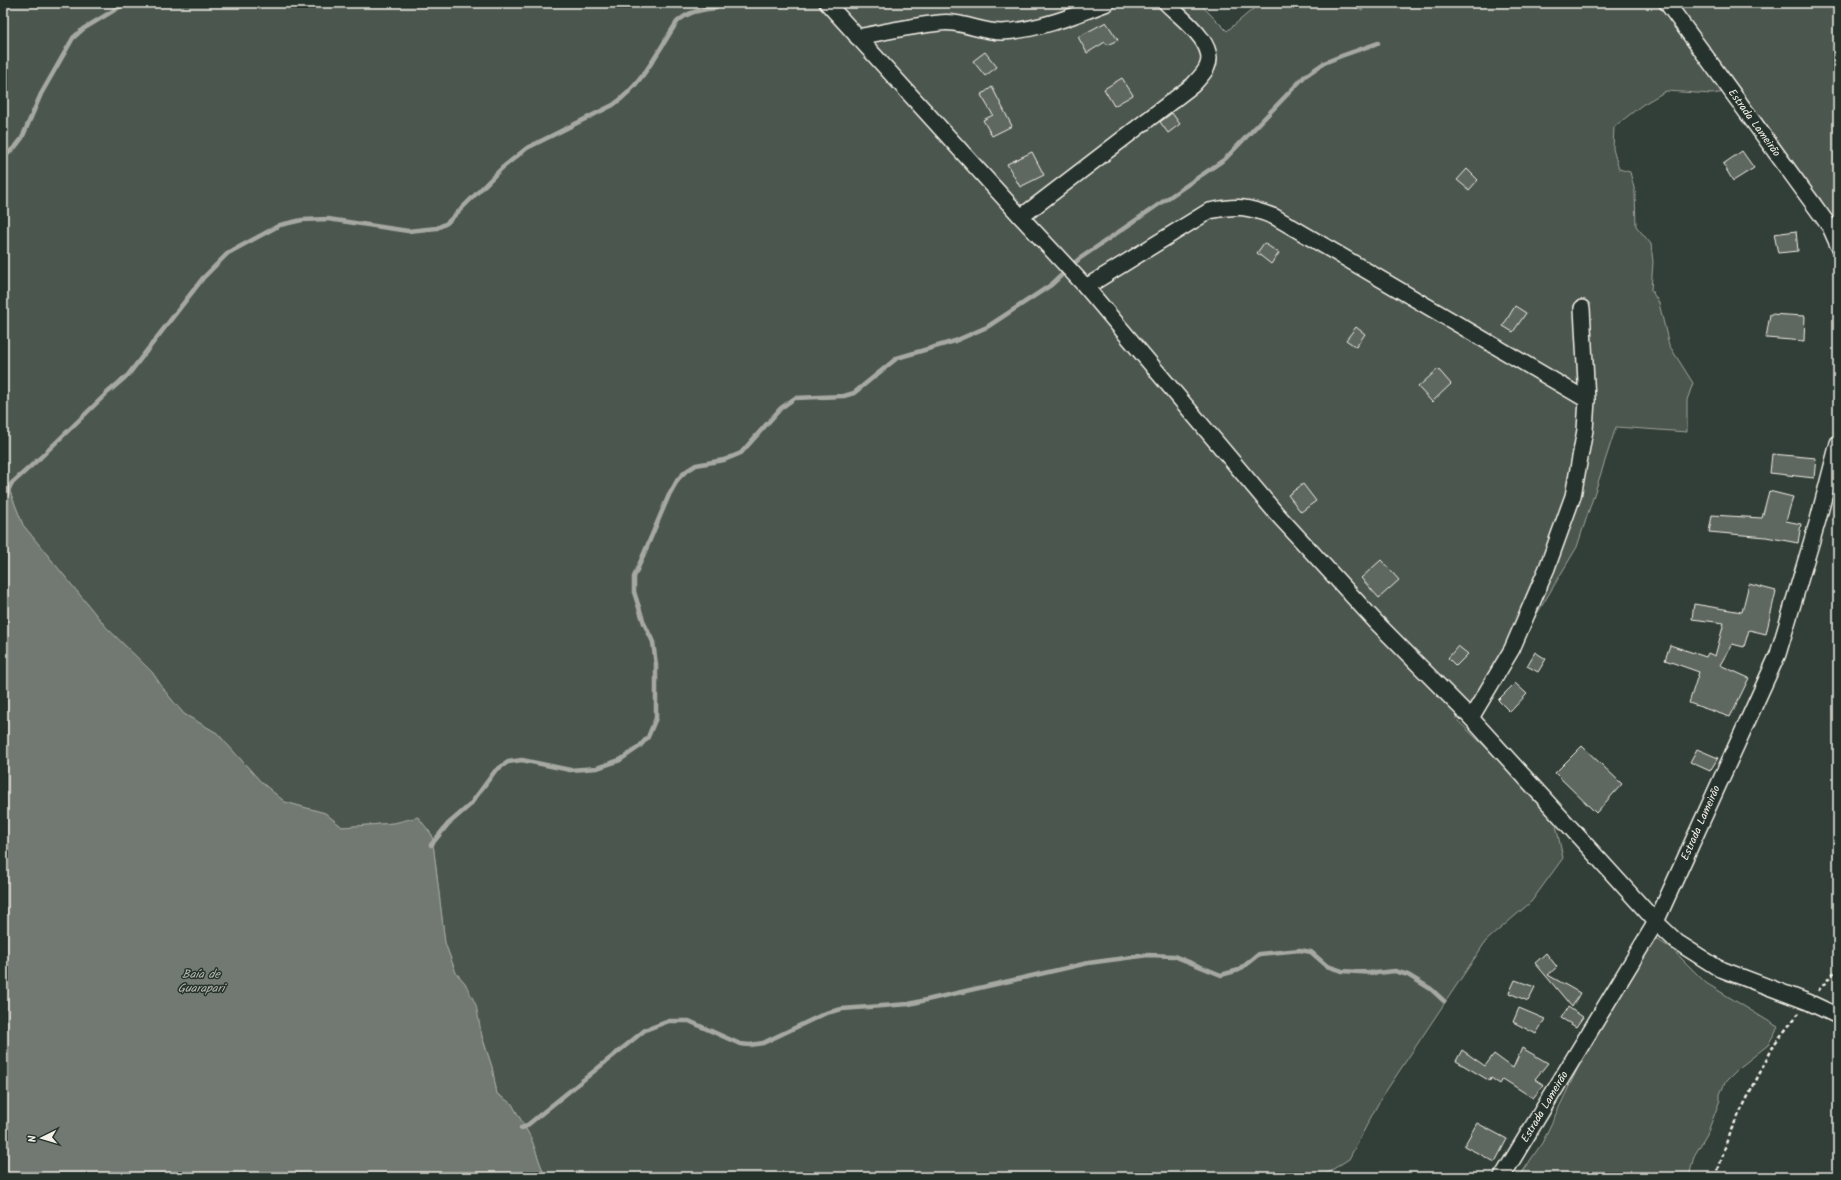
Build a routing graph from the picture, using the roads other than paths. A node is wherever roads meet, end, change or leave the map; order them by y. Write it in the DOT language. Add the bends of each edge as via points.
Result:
graph roads {
  1 [pos="827,3"];
  2 [pos="1108,3"];
  3 [pos="1166,3"];
  4 [pos="1667,3"];
  5 [pos="857,37"];
  6 [pos="1021,217"];
  7 [pos="1838,245"];
  8 [pos="1086,287"];
  9 [pos="1582,308"];
  10 [pos="1587,400"];
  11 [pos="1838,443"];
  12 [pos="1471,718"];
  13 [pos="1656,922"];
  14 [pos="1838,1016"];
  15 [pos="1502,1177"];
  1 -- 5 [label="street"];
  2 -- 5 [label="street" via="1056,22 1002,32 940,22"];
  3 -- 6 [label="street" via="1198,33 1207,49 1207,68 1194,85"];
  4 -- 7 [label="street, Estrada Lameirão" via="1830,227"];
  5 -- 6 [label="street"];
  6 -- 8 [label="street"];
  8 -- 10 [label="street" via="1209,211 1231,207 1252,208 1282,221"];
  8 -- 12 [label="street" via="1276,513 1376,622"];
  9 -- 10 [label="street"];
  10 -- 12 [label="street" via="1573,496 1512,649"];
  11 -- 13 [label="street, Estrada Lameirão" via="1778,654"];
  12 -- 13 [label="street"];
  13 -- 14 [label="street" via="1677,942 1718,968"];
  13 -- 15 [label="street, Estrada Lameirão"];
}
